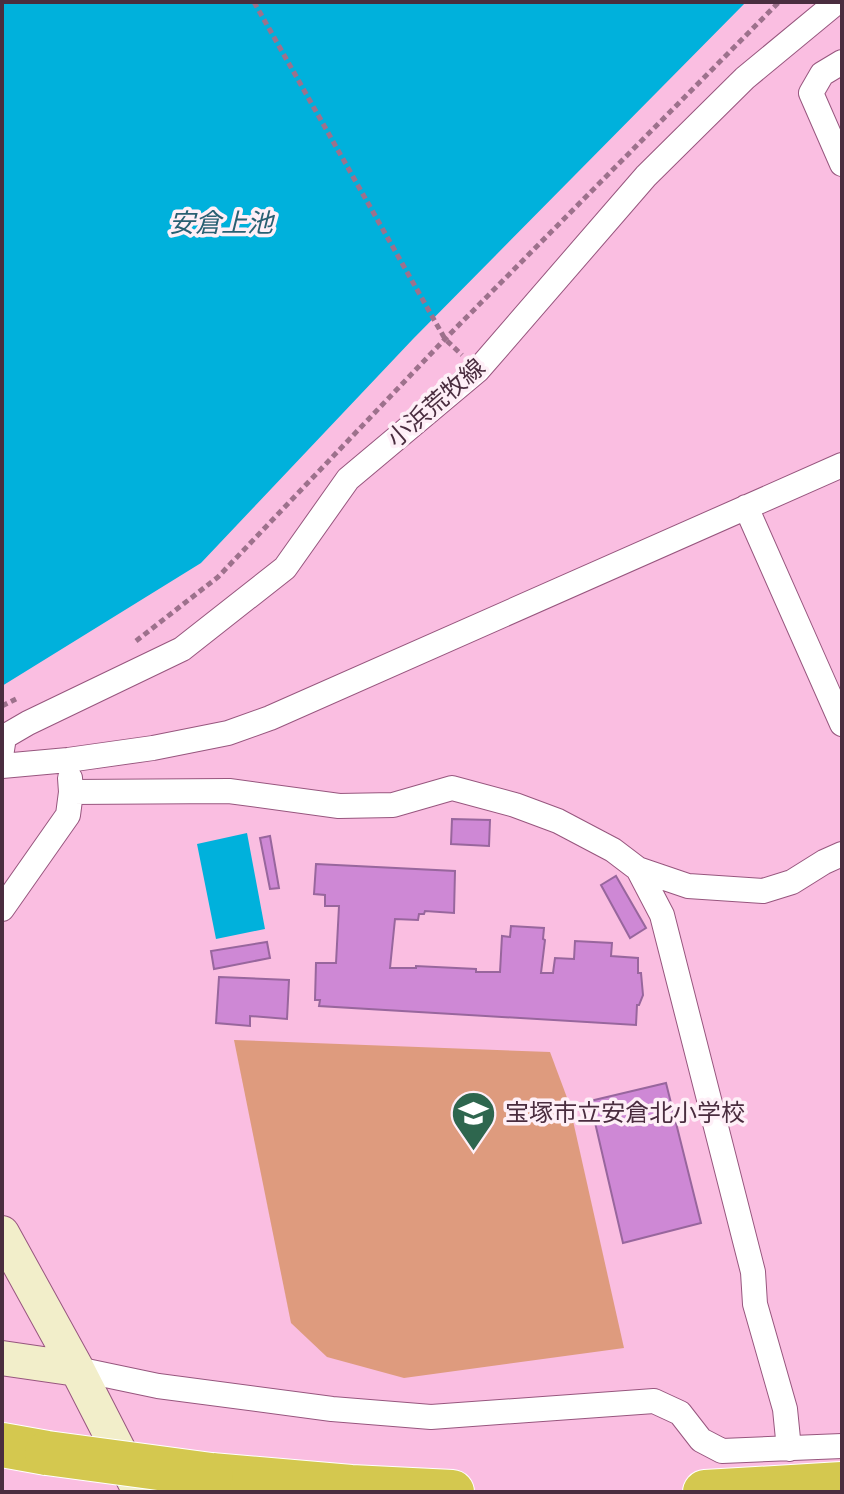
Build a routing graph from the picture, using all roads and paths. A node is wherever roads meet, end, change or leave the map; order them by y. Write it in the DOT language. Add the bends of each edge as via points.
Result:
graph roads {
  1 [pos="254,2"];
  2 [pos="779,2"];
  3 [pos="837,2"];
  4 [pos="842,62"];
  5 [pos="842,164"];
  6 [pos="445,339"];
  7 [pos="842,465"];
  8 [pos="746,507"];
  9 [pos="134,643"];
  10 [pos="28,693"];
  11 [pos="2,706"];
  12 [pos="842,724"];
  13 [pos="2,750"];
  14 [pos="68,760"];
  15 [pos="2,766"];
  16 [pos="71,792"];
  17 [pos="842,854"];
  18 [pos="638,869"];
  19 [pos="2,909"];
  20 [pos="2,1233"];
  21 [pos="2,1358"];
  22 [pos="77,1369"];
  23 [pos="2,1445"];
  24 [pos="842,1446"];
  25 [pos="789,1449"];
  26 [pos="842,1484"];
  27 [pos="140,1492"];
  28 [pos="452,1492"];
  29 [pos="705,1492"];
  1 -- 6 [label="path"];
  2 -- 6 [label="path"];
  3 -- 13 [label="street, 小浜荒牧線" via="745,78 646,176 478,370 348,479 285,568 182,649 28,723 4,737"];
  4 -- 5 [label="street" via="822,74 811,93"];
  6 -- 9 [label="path" via="218,577"];
  7 -- 8 [label="street"];
  8 -- 12 [label="street"];
  8 -- 14 [label="street" via="270,718 228,733"];
  10 -- 11 [label="path"];
  14 -- 15 [label="street"];
  14 -- 16 [label="street"];
  16 -- 18 [label="street" via="229,791 339,806 393,805 452,788 558,821"];
  16 -- 19 [label="street" via="68,815"];
  17 -- 18 [label="street" via="792,882 763,891 688,886"];
  18 -- 25 [label="street" via="662,915 753,1272 755,1304 785,1409"];
  20 -- 22 [label="main road"];
  21 -- 22 [label="main road"];
  22 -- 25 [label="street" via="158,1386 431,1417 654,1401 680,1413 701,1440 722,1451"];
  22 -- 27 [label="main road"];
  23 -- 28 [label="highway, bridge" via="211,1475"];
  24 -- 25 [label="street"];
  26 -- 29 [label="highway"];
}
